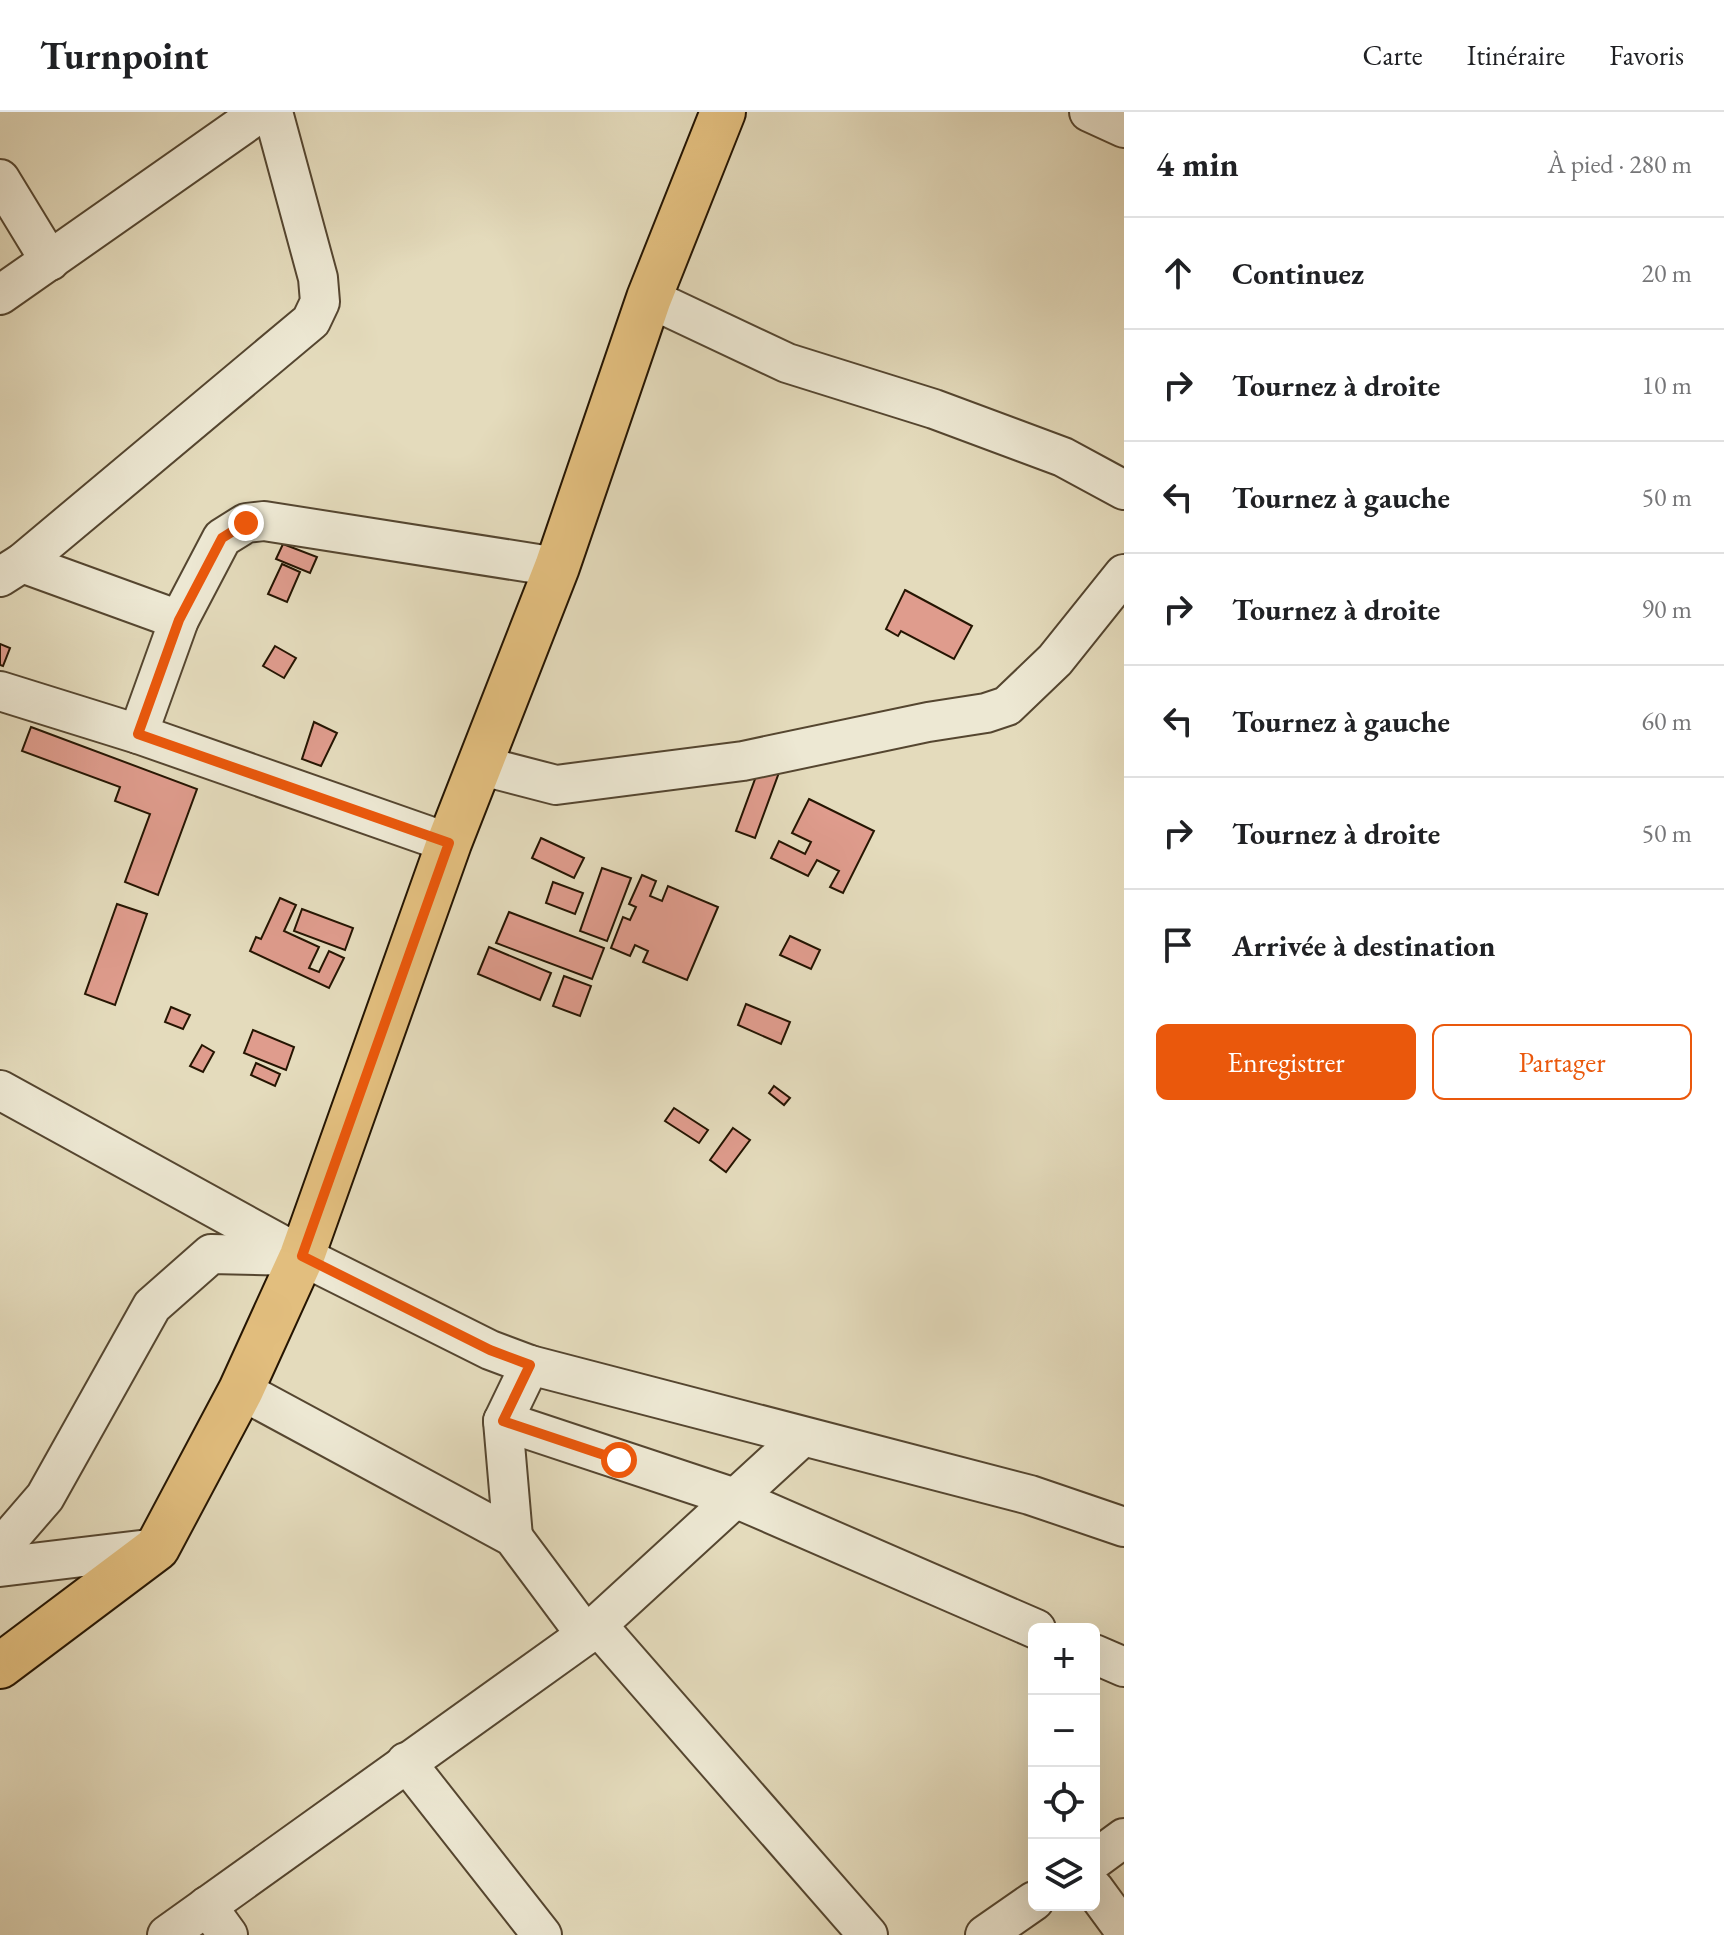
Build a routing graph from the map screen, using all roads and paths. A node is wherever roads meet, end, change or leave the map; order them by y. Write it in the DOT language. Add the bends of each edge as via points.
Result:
graph roads {
  1 [pos="261,112"];
  2 [pos="273,112"];
  3 [pos="723,112"];
  4 [pos="1089,112"];
  5 [pos="1124,128"];
  6 [pos="0,179"];
  7 [pos="50,261"];
  8 [pos="0,295"];
  9 [pos="649,298"];
  10 [pos="1124,490"];
  11 [pos="557,567"];
  12 [pos="11,570"];
  13 [pos="1124,574"];
  14 [pos="179,620"];
  15 [pos="0,691"];
  16 [pos="138,734"];
  17 [pos="479,765"];
  18 [pos="449,843"];
  19 [pos="0,1090"];
  20 [pos="302,1256"];
  21 [pos="530,1365"];
  22 [pos="241,1390"];
  23 [pos="503,1421"];
  24 [pos="802,1437"];
  25 [pos="735,1498"];
  26 [pos="1124,1527"];
  27 [pos="513,1537"];
  28 [pos="157,1548"];
  29 [pos="0,1549"];
  30 [pos="0,1567"];
  31 [pos="1028,1626"];
  32 [pos="592,1630"];
  33 [pos="1100,1657"];
  34 [pos="0,1666"];
  35 [pos="1124,1667"];
  36 [pos="406,1762"];
  37 [pos="1124,1838"];
  38 [pos="1100,1856"];
  39 [pos="1100,1897"];
  40 [pos="1028,1905"];
  41 [pos="218,1920"];
  42 [pos="1124,1930"];
  43 [pos="167,1935"];
  44 [pos="542,1935"];
  45 [pos="868,1935"];
  46 [pos="985,1935"];
  1 -- 7 [label="street"];
  2 -- 12 [label="street" via="318,278 320,302 311,321"];
  3 -- 9 [label="main road"];
  4 -- 5 [label="street"];
  6 -- 7 [label="street"];
  7 -- 8 [label="street"];
  9 -- 10 [label="street" via="787,363 1063,457"];
  9 -- 11 [label="main road"];
  11 -- 14 [label="street" via="264,521 246,523 222,538"];
  11 -- 17 [label="main road"];
  12 -- 14 [label="street"];
  13 -- 17 [label="street" via="1055,660 1007,706 986,713 743,761 556,785"];
  14 -- 16 [label="street"];
  15 -- 16 [label="street"];
  16 -- 18 [label="street"];
  17 -- 18 [label="main road"];
  18 -- 20 [label="main road"];
  19 -- 20 [label="street"];
  20 -- 21 [label="street"];
  20 -- 22 [label="main road"];
  20 -- 29 [label="street" via="211,1254 152,1306 45,1497"];
  21 -- 23 [label="street"];
  21 -- 24 [label="street"];
  22 -- 27 [label="street"];
  22 -- 28 [label="main road"];
  23 -- 25 [label="street"];
  23 -- 27 [label="street"];
  24 -- 25 [label="street"];
  24 -- 26 [label="street" via="1030,1495"];
  25 -- 31 [label="street"];
  25 -- 32 [label="street"];
  27 -- 32 [label="street"];
  28 -- 30 [label="street"];
  28 -- 34 [label="main road"];
  32 -- 36 [label="street"];
  32 -- 45 [label="street"];
  33 -- 35 [label="street"];
  36 -- 41 [label="street"];
  36 -- 44 [label="street"];
  37 -- 38 [label="street"];
  39 -- 42 [label="street"];
  40 -- 46 [label="street"];
  41 -- 43 [label="street"];
}
